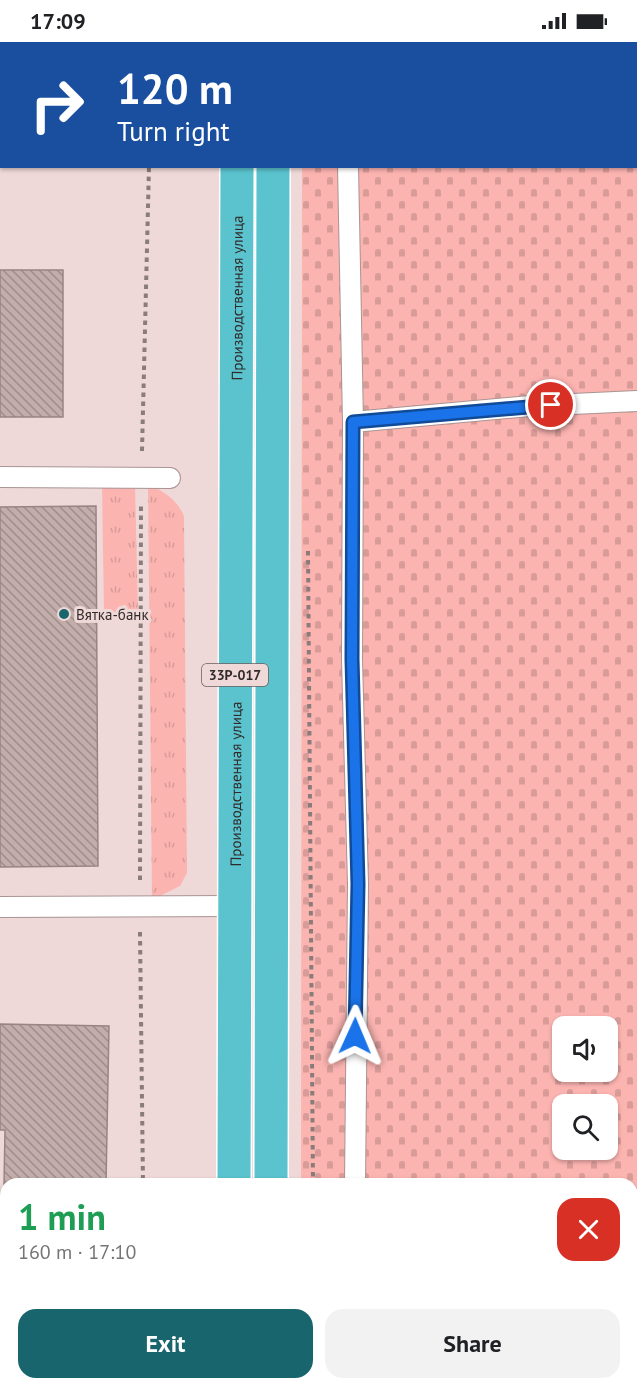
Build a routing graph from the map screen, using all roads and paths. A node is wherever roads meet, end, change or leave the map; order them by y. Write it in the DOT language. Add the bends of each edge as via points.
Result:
graph roads {
  1 [pos="149,168"];
  2 [pos="237,168"];
  3 [pos="273,168"];
  4 [pos="348,168"];
  5 [pos="637,401"];
  6 [pos="353,422"];
  7 [pos="0,477"];
  8 [pos="142,478"];
  9 [pos="170,478"];
  10 [pos="308,549"];
  11 [pos="235,906"];
  12 [pos="0,907"];
  13 [pos="140,907"];
  14 [pos="143,1178"];
  15 [pos="234,1178"];
  16 [pos="271,1178"];
  17 [pos="313,1178"];
  18 [pos="355,1178"];
  1 -- 8 [label="path"];
  2 -- 11 [label="highway, Производственная улица / 33Р-017"];
  3 -- 16 [label="highway, 33Р-017"];
  4 -- 6 [label="lane"];
  5 -- 6 [label="lane"];
  6 -- 18 [label="lane" via="352,659 358,884"];
  7 -- 8 [label="lane"];
  8 -- 9 [label="lane"];
  8 -- 13 [label="path"];
  10 -- 17 [label="path"];
  11 -- 13 [label="lane"];
  11 -- 15 [label="highway, Производственная улица / 33Р-017"];
  12 -- 13 [label="lane"];
  13 -- 14 [label="path"];
}
